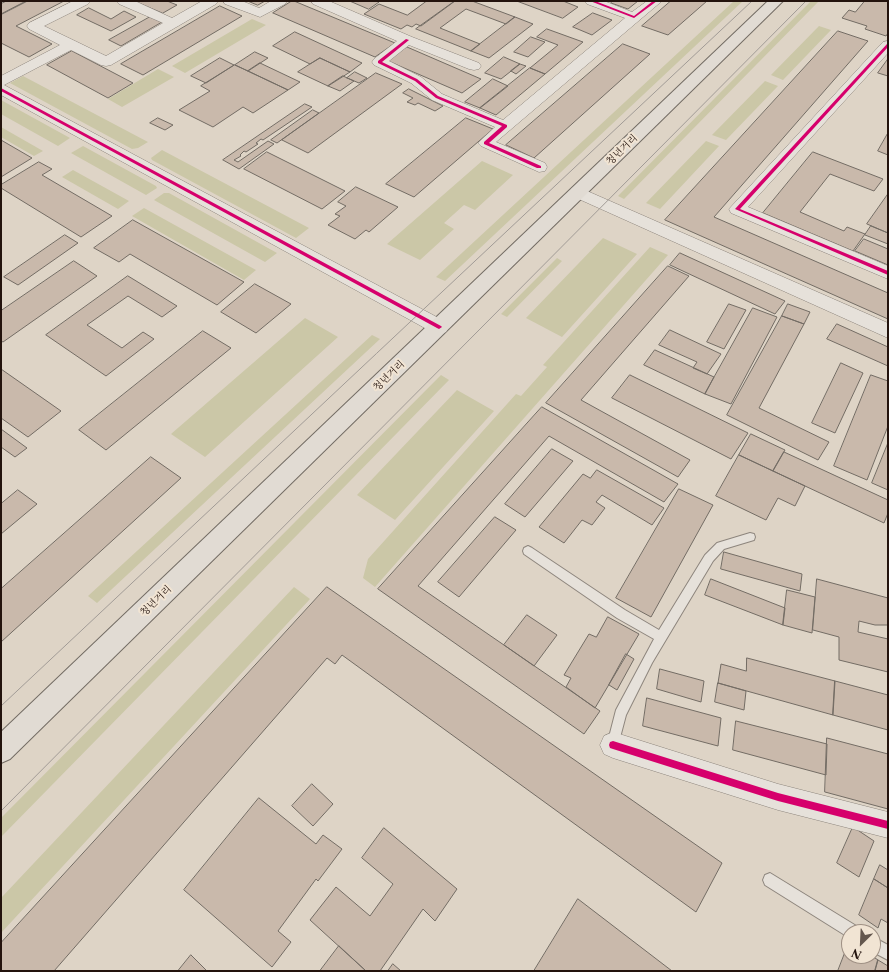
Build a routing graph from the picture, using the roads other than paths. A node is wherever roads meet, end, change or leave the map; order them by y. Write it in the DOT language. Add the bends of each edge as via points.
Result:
graph roads {
  1 [pos="83,1"];
  2 [pos="124,1"];
  3 [pos="211,1"];
  4 [pos="230,1"];
  5 [pos="280,1"];
  6 [pos="318,1"];
  7 [pos="592,1"];
  8 [pos="655,1"];
  9 [pos="776,1"];
  10 [pos="634,17"];
  11 [pos="173,23"];
  12 [pos="407,40"];
  13 [pos="71,45"];
  14 [pos="888,45"];
  15 [pos="474,66"];
  16 [pos="1,82"];
  17 [pos="1,89"];
  18 [pos="506,126"];
  19 [pos="539,167"];
  20 [pos="578,192"];
  21 [pos="888,273"];
  22 [pos="439,327"];
  23 [pos="888,331"];
  24 [pos="750,536"];
  25 [pos="528,551"];
  26 [pos="662,637"];
  27 [pos="613,745"];
  28 [pos="1,750"];
  29 [pos="888,825"];
  30 [pos="770,880"];
  31 [pos="841,924"];
  1 -- 13 [label="street" via="34,26"];
  2 -- 11 [label="street"];
  3 -- 11 [label="street"];
  4 -- 5 [label="street" via="260,13"];
  6 -- 12 [label="street"];
  7 -- 10 [label="street"];
  8 -- 10 [label="street"];
  9 -- 20 [label="main road, 청년거리"];
  10 -- 18 [label="street"];
  11 -- 13 [label="street" via="106,62"];
  12 -- 15 [label="street"];
  12 -- 18 [label="street" via="379,62 416,80 437,96"];
  13 -- 16 [label="street"];
  14 -- 21 [label="street" via="737,209"];
  17 -- 22 [label="street"];
  18 -- 19 [label="street" via="486,143"];
  20 -- 22 [label="main road, 청년거리"];
  20 -- 23 [label="street"];
  22 -- 28 [label="main road, 청년거리"];
  24 -- 26 [label="lane" via="721,546 709,558"];
  25 -- 26 [label="lane" via="621,614"];
  26 -- 27 [label="lane" via="620,714"];
  27 -- 29 [label="street" via="778,797"];
  30 -- 31 [label="lane"];
}
